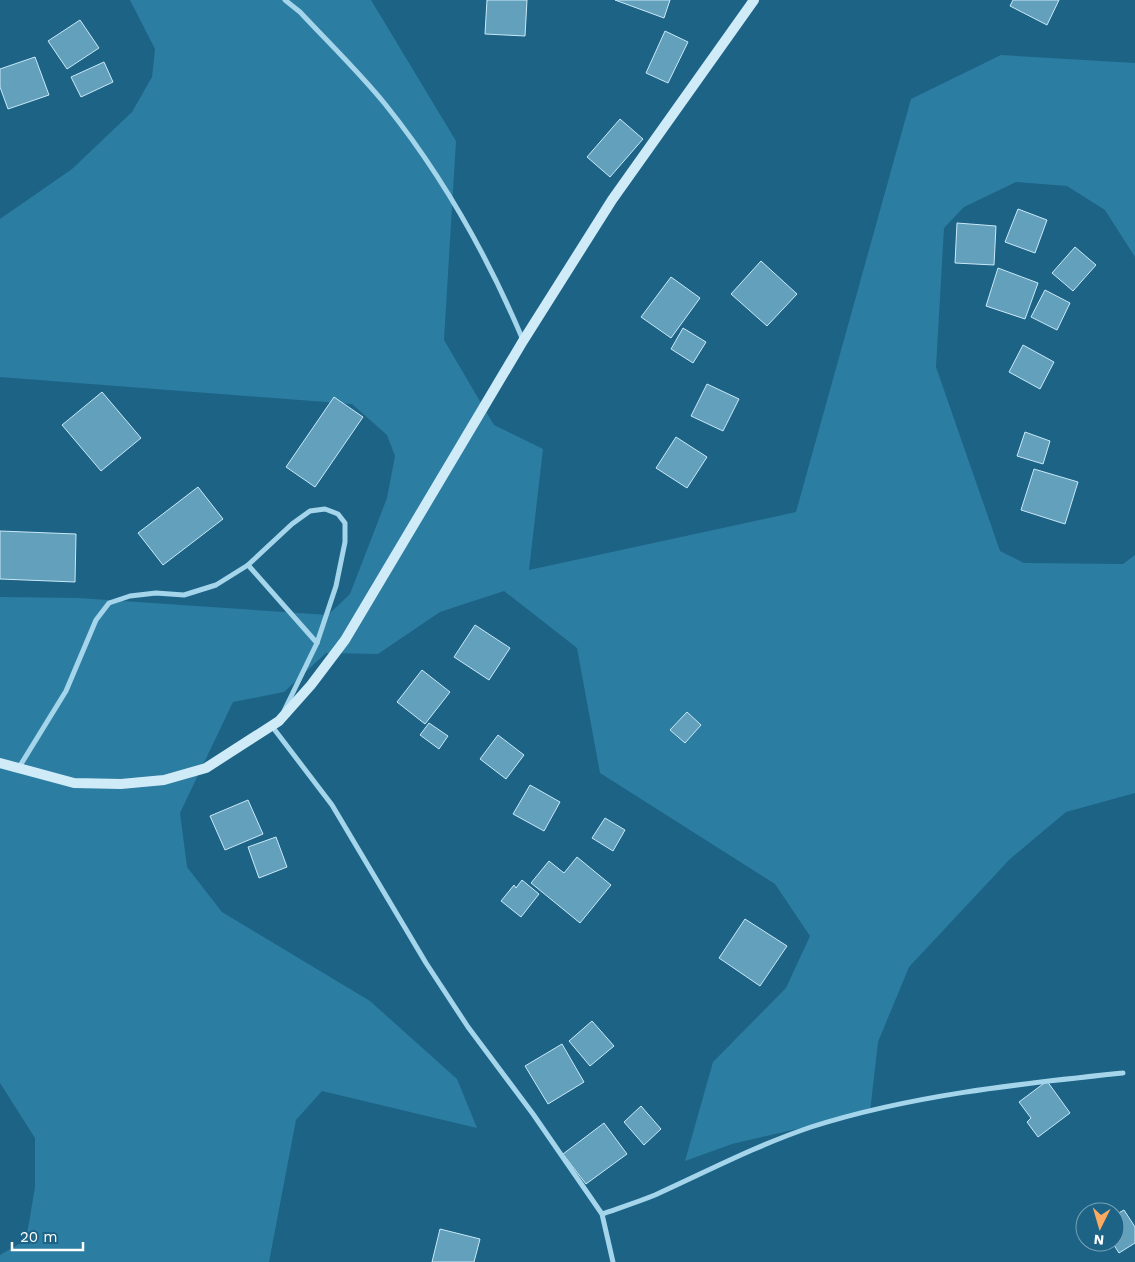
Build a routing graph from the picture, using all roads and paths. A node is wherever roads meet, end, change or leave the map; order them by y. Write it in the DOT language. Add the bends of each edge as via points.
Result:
graph roads {
  1 [pos="285,0"];
  2 [pos="754,0"];
  3 [pos="523,341"];
  4 [pos="248,565"];
  5 [pos="317,643"];
  6 [pos="275,723"];
  7 [pos="0,763"];
  8 [pos="18,769"];
  9 [pos="1123,1073"];
  10 [pos="602,1214"];
  11 [pos="613,1262"];
  1 -- 3 [label="street" via="384,103 419,148 500,286"];
  2 -- 3 [label="main road" via="612,200"];
  3 -- 6 [label="main road" via="345,640"];
  4 -- 5 [label="street"];
  4 -- 5 [label="street" via="310,511 325,510 338,514 345,523 345,542 336,586"];
  4 -- 8 [label="street" via="216,585 184,595 130,596 110,604 96,620 66,691"];
  5 -- 6 [label="street"];
  6 -- 8 [label="main road" via="206,768 164,780 121,784 74,783"];
  6 -- 10 [label="street" via="332,805 431,971"];
  7 -- 8 [label="main road"];
  9 -- 10 [label="street" via="989,1087 812,1127 755,1147 653,1196"];
  10 -- 11 [label="street"];
}
